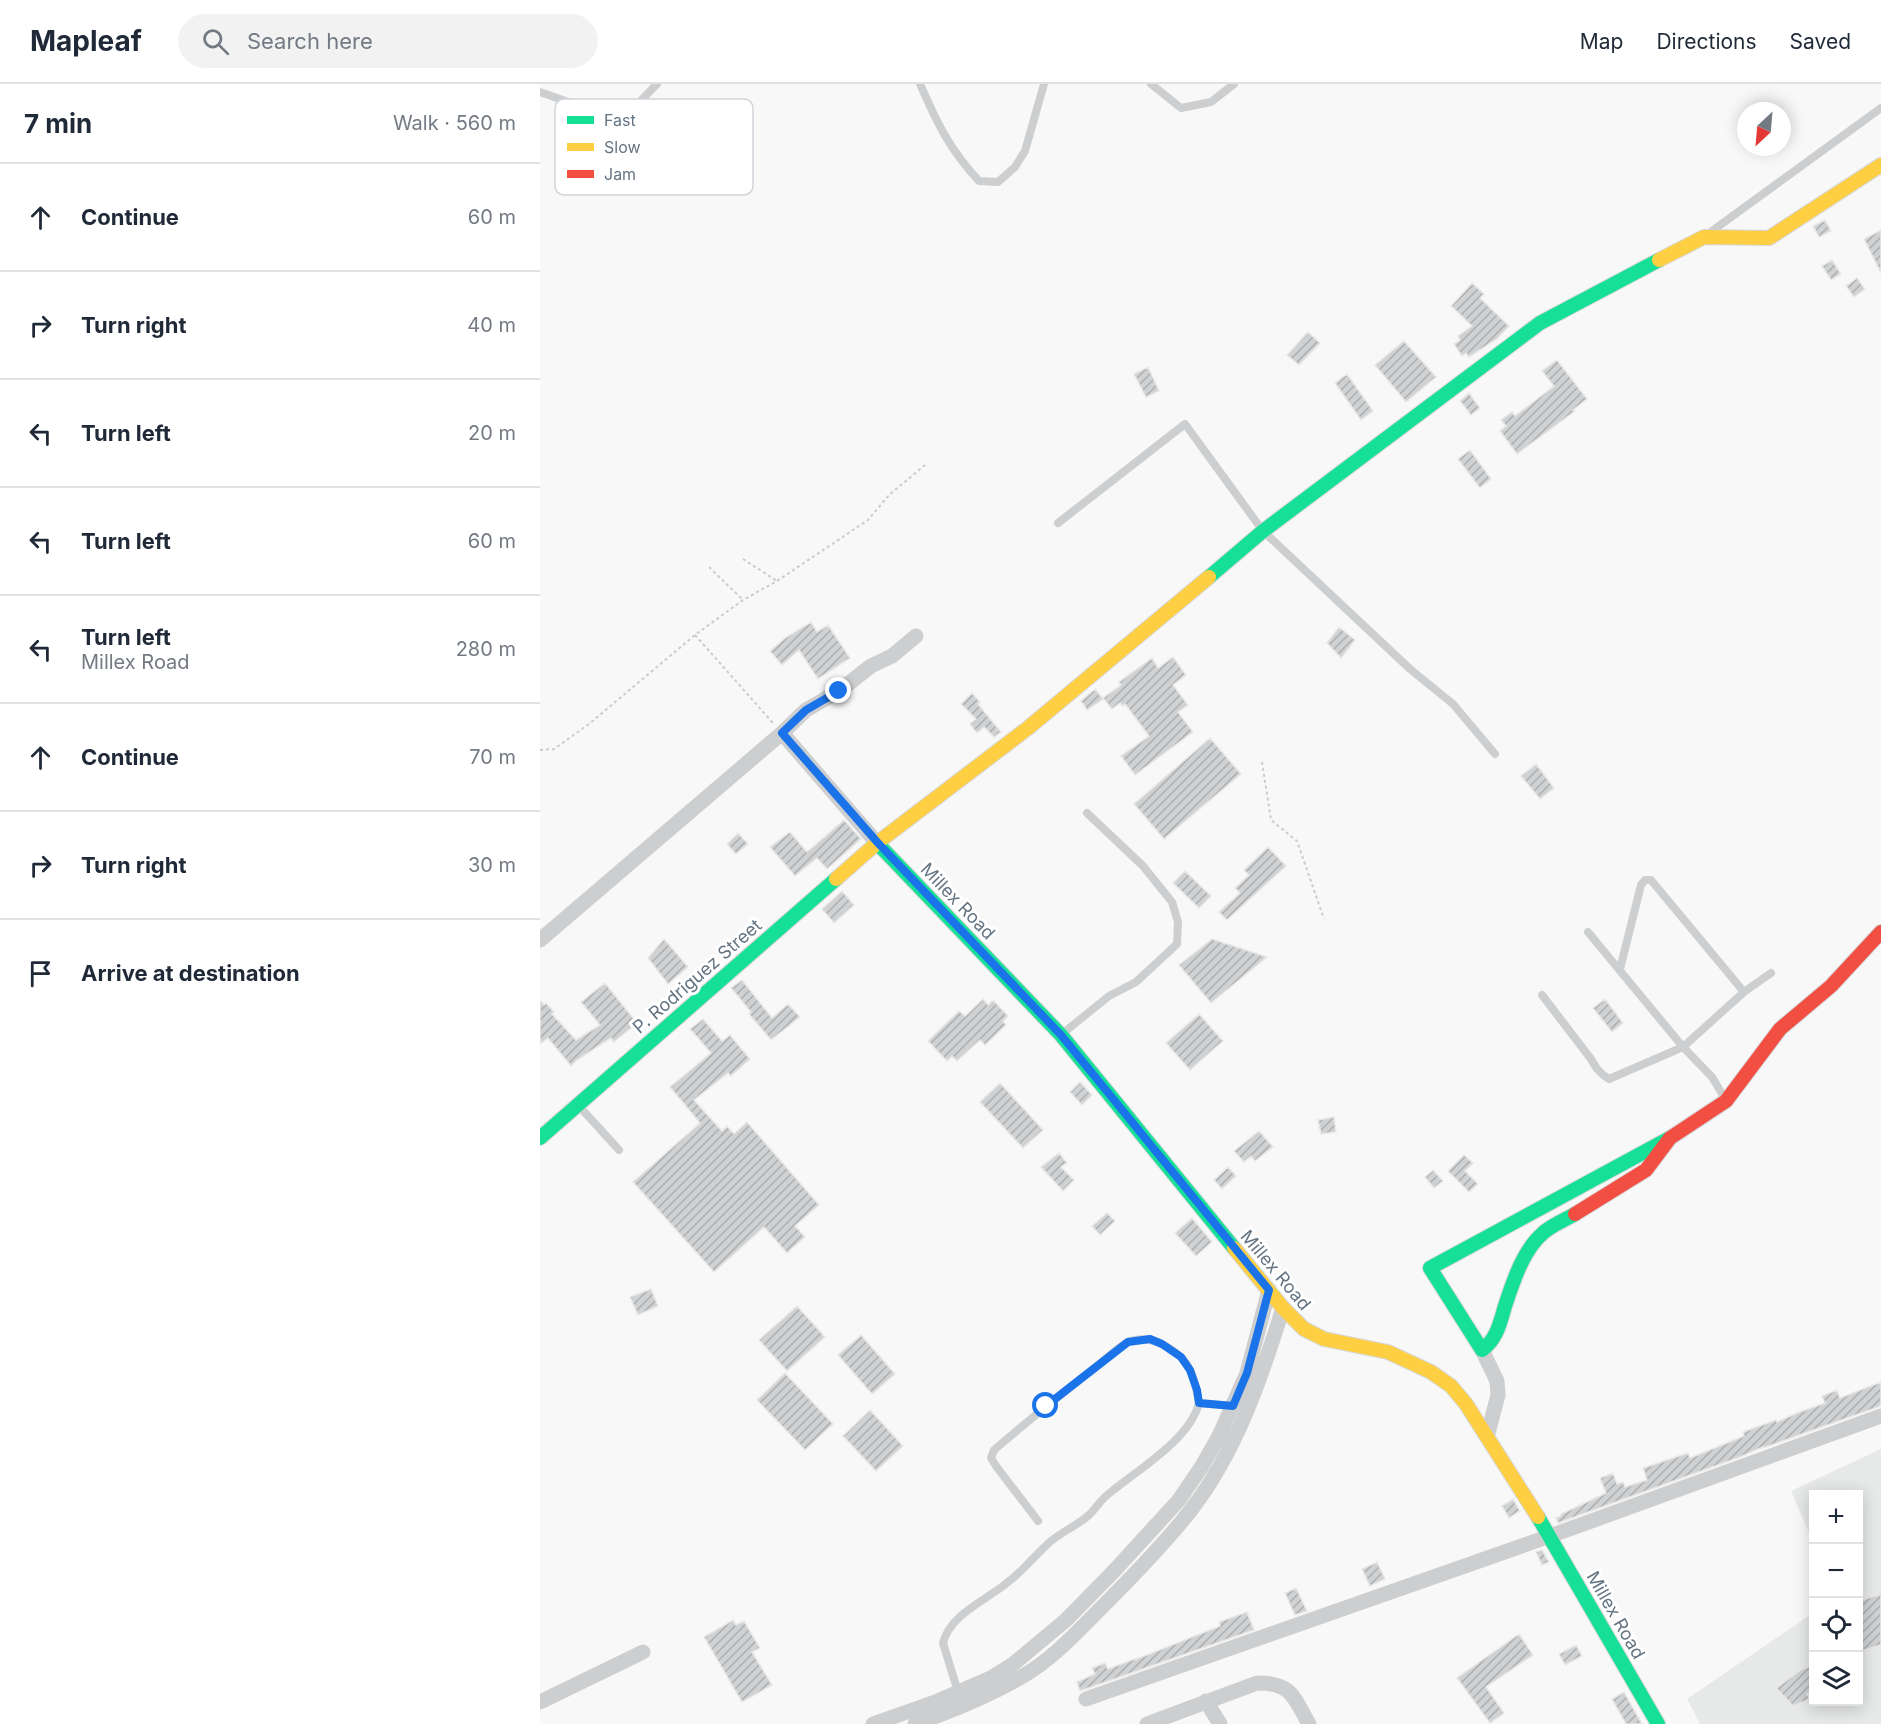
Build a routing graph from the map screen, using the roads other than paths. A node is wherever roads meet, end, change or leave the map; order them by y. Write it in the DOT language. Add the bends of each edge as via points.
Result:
graph roads {
  1 [pos="657,84"];
  2 [pos="920,84"];
  3 [pos="1044,84"];
  4 [pos="1151,84"];
  5 [pos="1234,84"];
  6 [pos="540,92"];
  7 [pos="560,99"];
  8 [pos="642,99"];
  9 [pos="1881,108"];
  10 [pos="1881,165"];
  11 [pos="1704,237"];
  12 [pos="1058,523"];
  13 [pos="1263,531"];
  14 [pos="916,636"];
  15 [pos="782,733"];
  16 [pos="1495,754"];
  17 [pos="1087,813"];
  18 [pos="878,843"];
  19 [pos="1588,932"];
  20 [pos="1881,932"];
  21 [pos="540,940"];
  22 [pos="1620,969"];
  23 [pos="1771,973"];
  24 [pos="1744,992"];
  25 [pos="1542,995"];
  26 [pos="1061,1035"];
  27 [pos="1683,1047"];
  28 [pos="1726,1101"];
  29 [pos="578,1104"];
  30 [pos="540,1138"];
  31 [pos="1670,1138"];
  32 [pos="619,1150"];
  33 [pos="1269,1290"];
  34 [pos="1283,1308"];
  35 [pos="1482,1350"];
  36 [pos="1199,1403"];
  37 [pos="1233,1406"];
  38 [pos="1881,1416"];
  39 [pos="1487,1437"];
  40 [pos="1038,1521"];
  41 [pos="1550,1536"];
  42 [pos="643,1652"];
  43 [pos="958,1692"];
  44 [pos="1086,1700"];
  45 [pos="1206,1701"];
  46 [pos="540,1702"];
  47 [pos="873,1724"];
  48 [pos="915,1724"];
  49 [pos="1147,1724"];
  50 [pos="1220,1724"];
  51 [pos="1309,1724"];
  52 [pos="1658,1724"];
  1 -- 8 [label="lane"];
  2 -- 3 [label="lane" via="940,129 962,163 979,181 998,182 1025,151"];
  4 -- 5 [label="lane" via="1181,108 1211,102"];
  6 -- 7 [label="lane"];
  9 -- 11 [label="lane"];
  10 -- 11 [label="street" via="1769,238"];
  11 -- 13 [label="street, P. Rodriguez Street" via="1540,323"];
  12 -- 13 [label="lane" via="1185,424"];
  13 -- 16 [label="lane" via="1410,669 1453,704"];
  13 -- 18 [label="street, P. Rodriguez Street" via="1028,728"];
  14 -- 15 [label="street" via="892,656 806,710"];
  15 -- 18 [label="street"];
  15 -- 21 [label="street"];
  17 -- 26 [label="lane" via="1143,866 1172,902 1178,922 1176,944 1136,981 1109,996"];
  18 -- 26 [label="street, Millex Road"];
  18 -- 29 [label="street, P. Rodriguez Street"];
  19 -- 22 [label="lane"];
  20 -- 28 [label="street" via="1830,986 1780,1029"];
  22 -- 24 [label="lane" via="1641,885 1651,880"];
  22 -- 27 [label="lane"];
  23 -- 24 [label="lane"];
  24 -- 27 [label="lane"];
  25 -- 27 [label="lane" via="1596,1068 1609,1079"];
  26 -- 33 [label="street, Millex Road"];
  27 -- 28 [label="lane" via="1712,1077"];
  28 -- 31 [label="street"];
  29 -- 30 [label="street, P. Rodriguez Street"];
  29 -- 32 [label="lane"];
  31 -- 35 [label="street" via="1646,1170 1543,1233 1532,1245 1496,1334"];
  31 -- 35 [label="street" via="1430,1268"];
  33 -- 34 [label="street, Millex Road"];
  33 -- 37 [label="street" via="1247,1373"];
  34 -- 39 [label="street, Millex Road" via="1304,1329 1324,1340 1388,1352 1431,1372 1451,1386"];
  34 -- 48 [label="street" via="1252,1400 1227,1451 1191,1509 1137,1571 1079,1630 1025,1675 981,1698"];
  35 -- 39 [label="street" via="1497,1381 1498,1395"];
  36 -- 37 [label="lane"];
  36 -- 40 [label="lane" via="1190,1370 1181,1357 1150,1339 1128,1342 994,1450 991,1458"];
  36 -- 43 [label="lane" via="1179,1438 953,1625 943,1643"];
  37 -- 43 [label="street" via="1202,1466 1179,1500 1114,1571 1066,1620 1012,1665"];
  38 -- 41 [label="street"];
  39 -- 41 [label="street, Millex Road"];
  41 -- 44 [label="street"];
  41 -- 52 [label="street, Millex Road"];
  42 -- 46 [label="street"];
  43 -- 47 [label="street"];
  45 -- 49 [label="street"];
  45 -- 50 [label="street"];
  45 -- 51 [label="street" via="1257,1683 1275,1683 1291,1692"];
}
